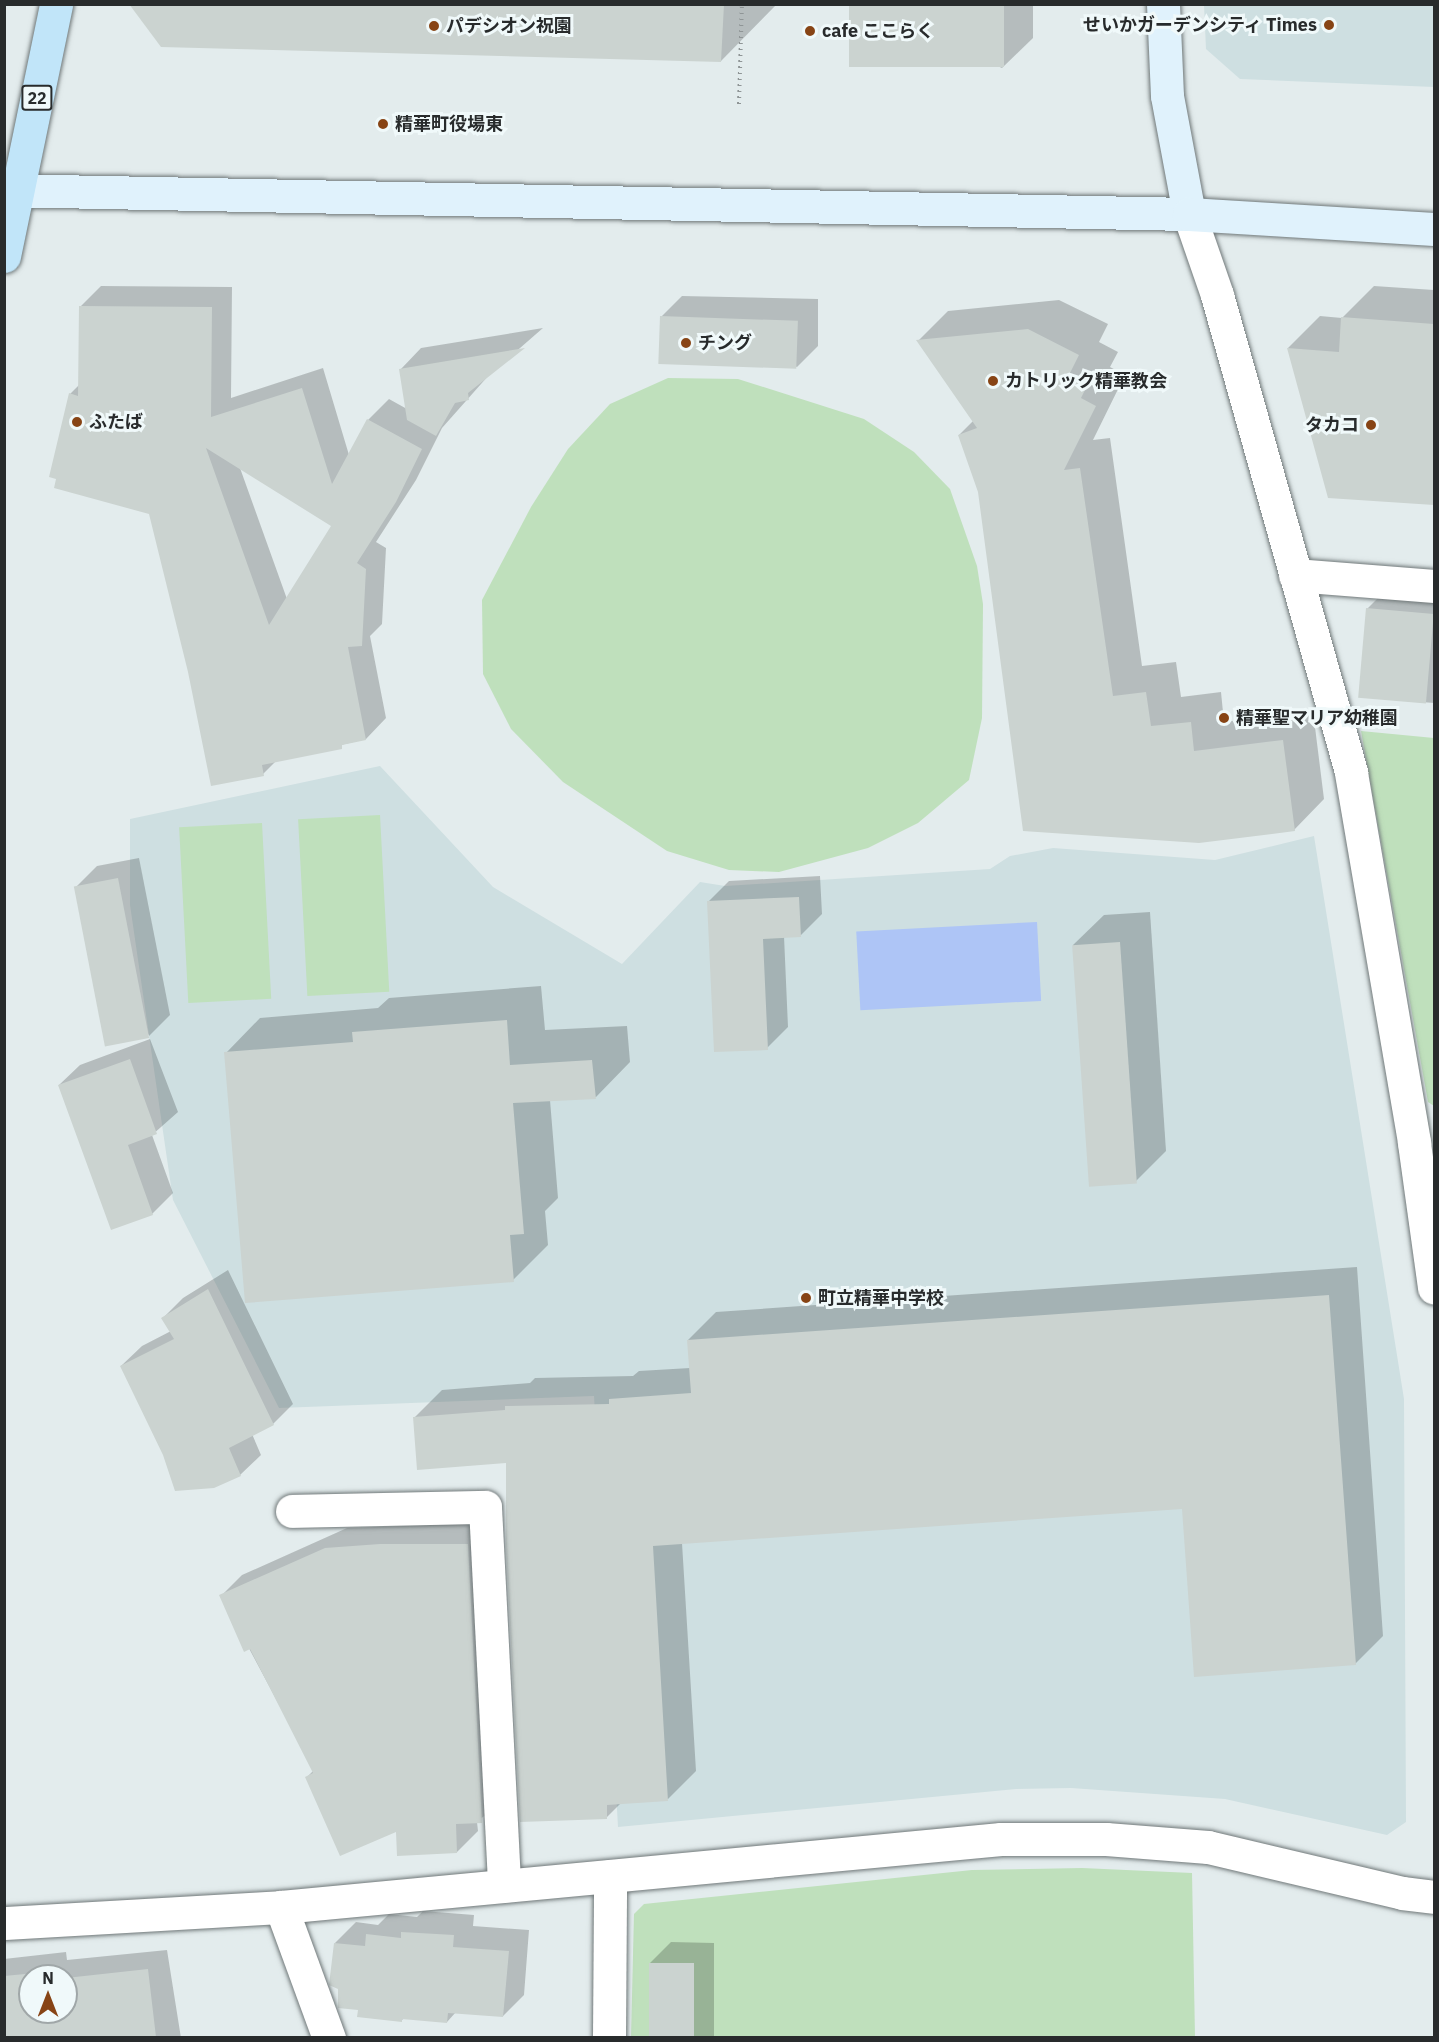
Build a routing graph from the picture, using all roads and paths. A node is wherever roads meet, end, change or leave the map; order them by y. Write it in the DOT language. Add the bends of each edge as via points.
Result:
graph roads {
  1 [pos="56,4"];
  2 [pos="742,4"];
  3 [pos="1163,4"];
  4 [pos="739,104"];
  5 [pos="11,190"];
  6 [pos="1189,214"];
  7 [pos="1434,229"];
  8 [pos="4,256"];
  9 [pos="1295,575"];
  10 [pos="1434,586"];
  11 [pos="1424,1143"];
  12 [pos="1434,1288"];
  13 [pos="292,1511"];
  14 [pos="610,1876"];
  15 [pos="504,1886"];
  16 [pos="1434,1897"];
  17 [pos="281,1907"];
  18 [pos="4,1923"];
  19 [pos="329,2037"];
  20 [pos="609,2037"];
  1 -- 5 [label="main road, 22"];
  2 -- 4 [label="path"];
  3 -- 6 [label="street" via="1167,96"];
  5 -- 6 [label="street"];
  5 -- 8 [label="main road, 22"];
  6 -- 7 [label="street"];
  6 -- 9 [label="street" via="1217,295"];
  9 -- 10 [label="street"];
  9 -- 11 [label="street" via="1351,773"];
  11 -- 12 [label="street"];
  13 -- 15 [label="street" via="485,1507"];
  14 -- 15 [label="street"];
  14 -- 16 [label="street" via="1001,1839 1106,1839 1208,1847 1402,1893"];
  14 -- 20 [label="street"];
  15 -- 17 [label="street"];
  17 -- 18 [label="street"];
  17 -- 19 [label="street"];
}
